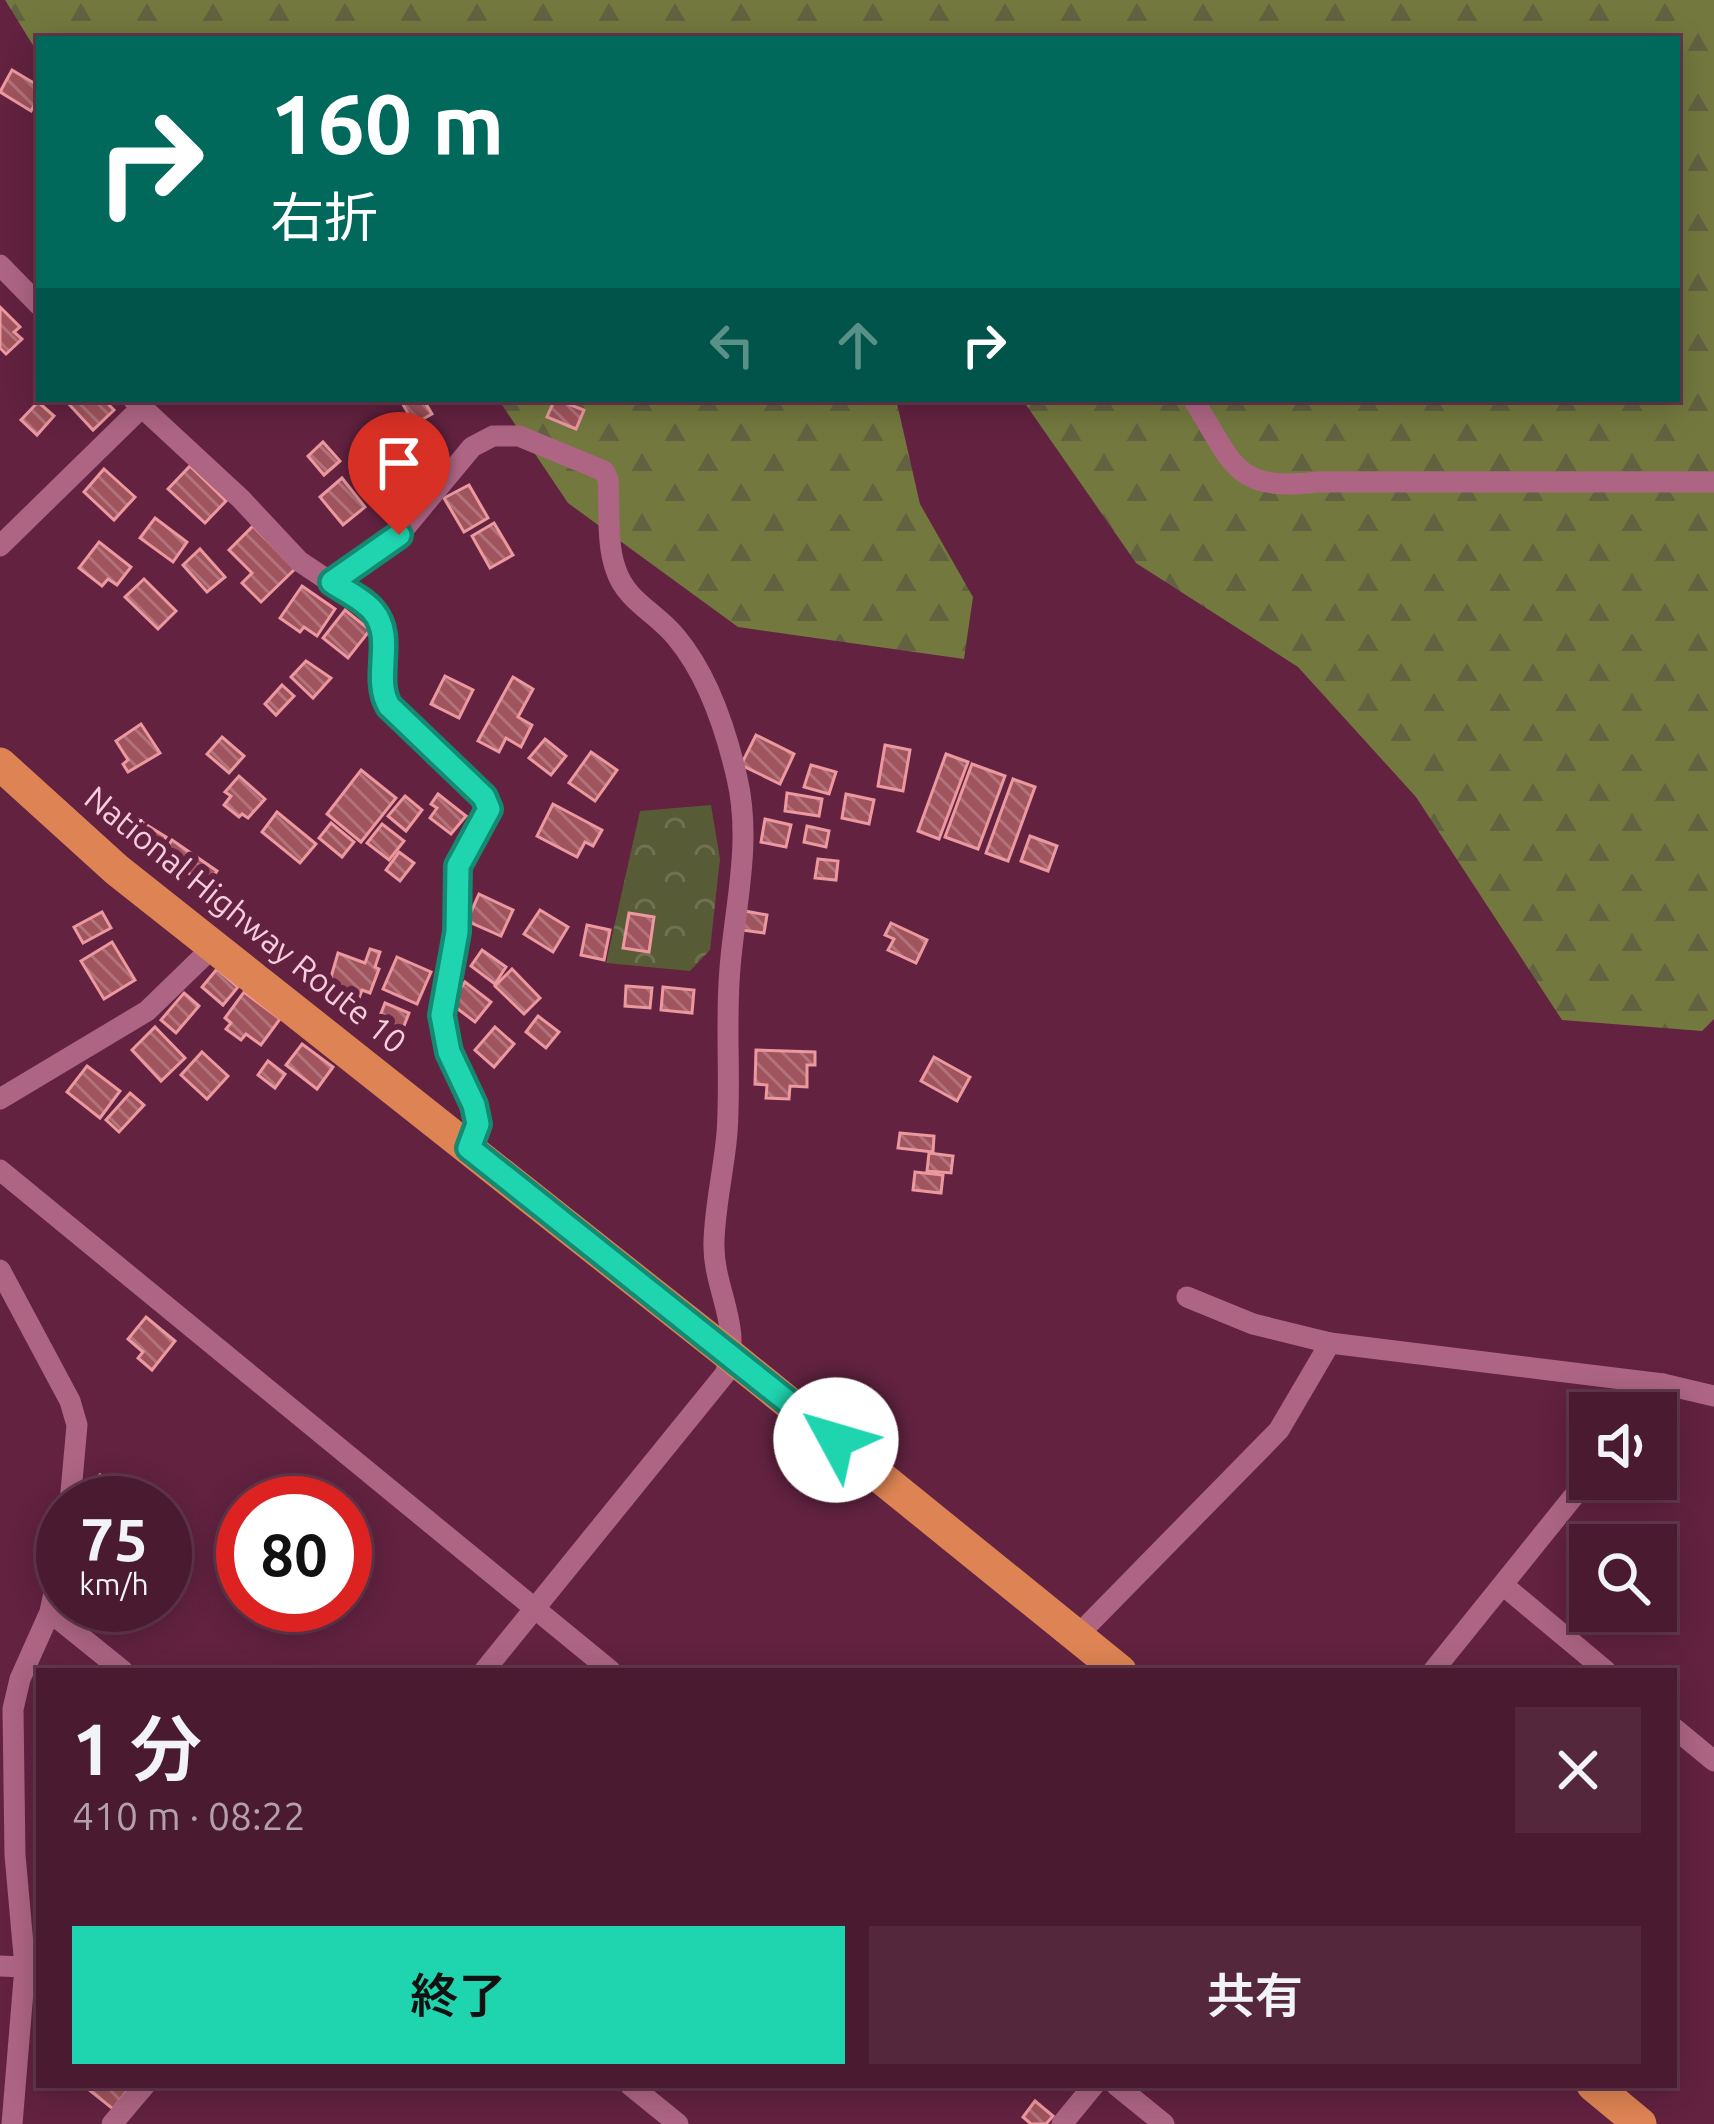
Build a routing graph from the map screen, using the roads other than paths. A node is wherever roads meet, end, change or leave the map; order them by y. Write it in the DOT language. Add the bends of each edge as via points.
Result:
graph roads {
  1 [pos="0,266"];
  2 [pos="36,302"];
  3 [pos="1195,402"];
  4 [pos="137,403"];
  5 [pos="1714,482"];
  6 [pos="0,546"];
  7 [pos="332,582"];
  8 [pos="0,764"];
  9 [pos="214,945"];
  10 [pos="0,1099"];
  11 [pos="469,1148"];
  12 [pos="0,1170"];
  13 [pos="0,1270"];
  14 [pos="1187,1297"];
  15 [pos="1330,1342"];
  16 [pos="732,1357"];
  17 [pos="1663,1384"];
  18 [pos="1657,1392"];
  19 [pos="1714,1396"];
  20 [pos="72,1476"];
  21 [pos="1571,1500"];
  22 [pos="1503,1585"];
  23 [pos="535,1609"];
  24 [pos="41,1632"];
  25 [pos="75,1632"];
  26 [pos="1078,1635"];
  27 [pos="119,1668"];
  28 [pos="486,1668"];
  29 [pos="607,1668"];
  30 [pos="1116,1668"];
  31 [pos="1435,1668"];
  32 [pos="1602,1668"];
  33 [pos="1677,1730"];
  34 [pos="1714,1761"];
  35 [pos="0,1966"];
  36 [pos="26,1967"];
  37 [pos="142,2088"];
  38 [pos="634,2088"];
  39 [pos="1092,2088"];
  40 [pos="1120,2088"];
  41 [pos="1597,2088"];
  42 [pos="12,2124"];
  43 [pos="112,2124"];
  44 [pos="678,2124"];
  45 [pos="1062,2124"];
  46 [pos="1164,2124"];
  47 [pos="1640,2124"];
  1 -- 2 [label="street"];
  3 -- 5 [label="street" via="1234,465 1280,487"];
  4 -- 6 [label="street"];
  4 -- 7 [label="street" via="299,561"];
  7 -- 11 [label="street" via="372,610 384,630 381,692 389,706 489,809 458,866 457,932 442,1015 478,1124"];
  7 -- 16 [label="street" via="399,535 472,447 493,436 519,436 604,471 615,568 626,590 675,634 712,698 743,816 714,1242"];
  8 -- 9 [label="highway, National Highway Route 10"];
  9 -- 10 [label="street" via="147,1011"];
  9 -- 11 [label="highway, National Highway Route 10"];
  11 -- 16 [label="highway, National Highway Route 10"];
  12 -- 23 [label="street"];
  13 -- 20 [label="street" via="70,1401 77,1425"];
  14 -- 15 [label="street"];
  15 -- 17 [label="street"];
  15 -- 26 [label="street" via="1279,1430"];
  16 -- 23 [label="street"];
  16 -- 26 [label="highway, National Highway Route 10"];
  17 -- 18 [label="street"];
  17 -- 19 [label="street"];
  21 -- 22 [label="street"];
  22 -- 31 [label="street"];
  22 -- 32 [label="street"];
  23 -- 28 [label="street"];
  23 -- 29 [label="street"];
  24 -- 36 [label="street" via="12,1722"];
  25 -- 27 [label="street"];
  26 -- 30 [label="highway, National Highway Route 10"];
  33 -- 34 [label="street"];
  35 -- 36 [label="street"];
  36 -- 42 [label="street"];
  37 -- 43 [label="street"];
  38 -- 44 [label="street"];
  39 -- 45 [label="street"];
  40 -- 46 [label="street"];
  41 -- 47 [label="highway"];
}
